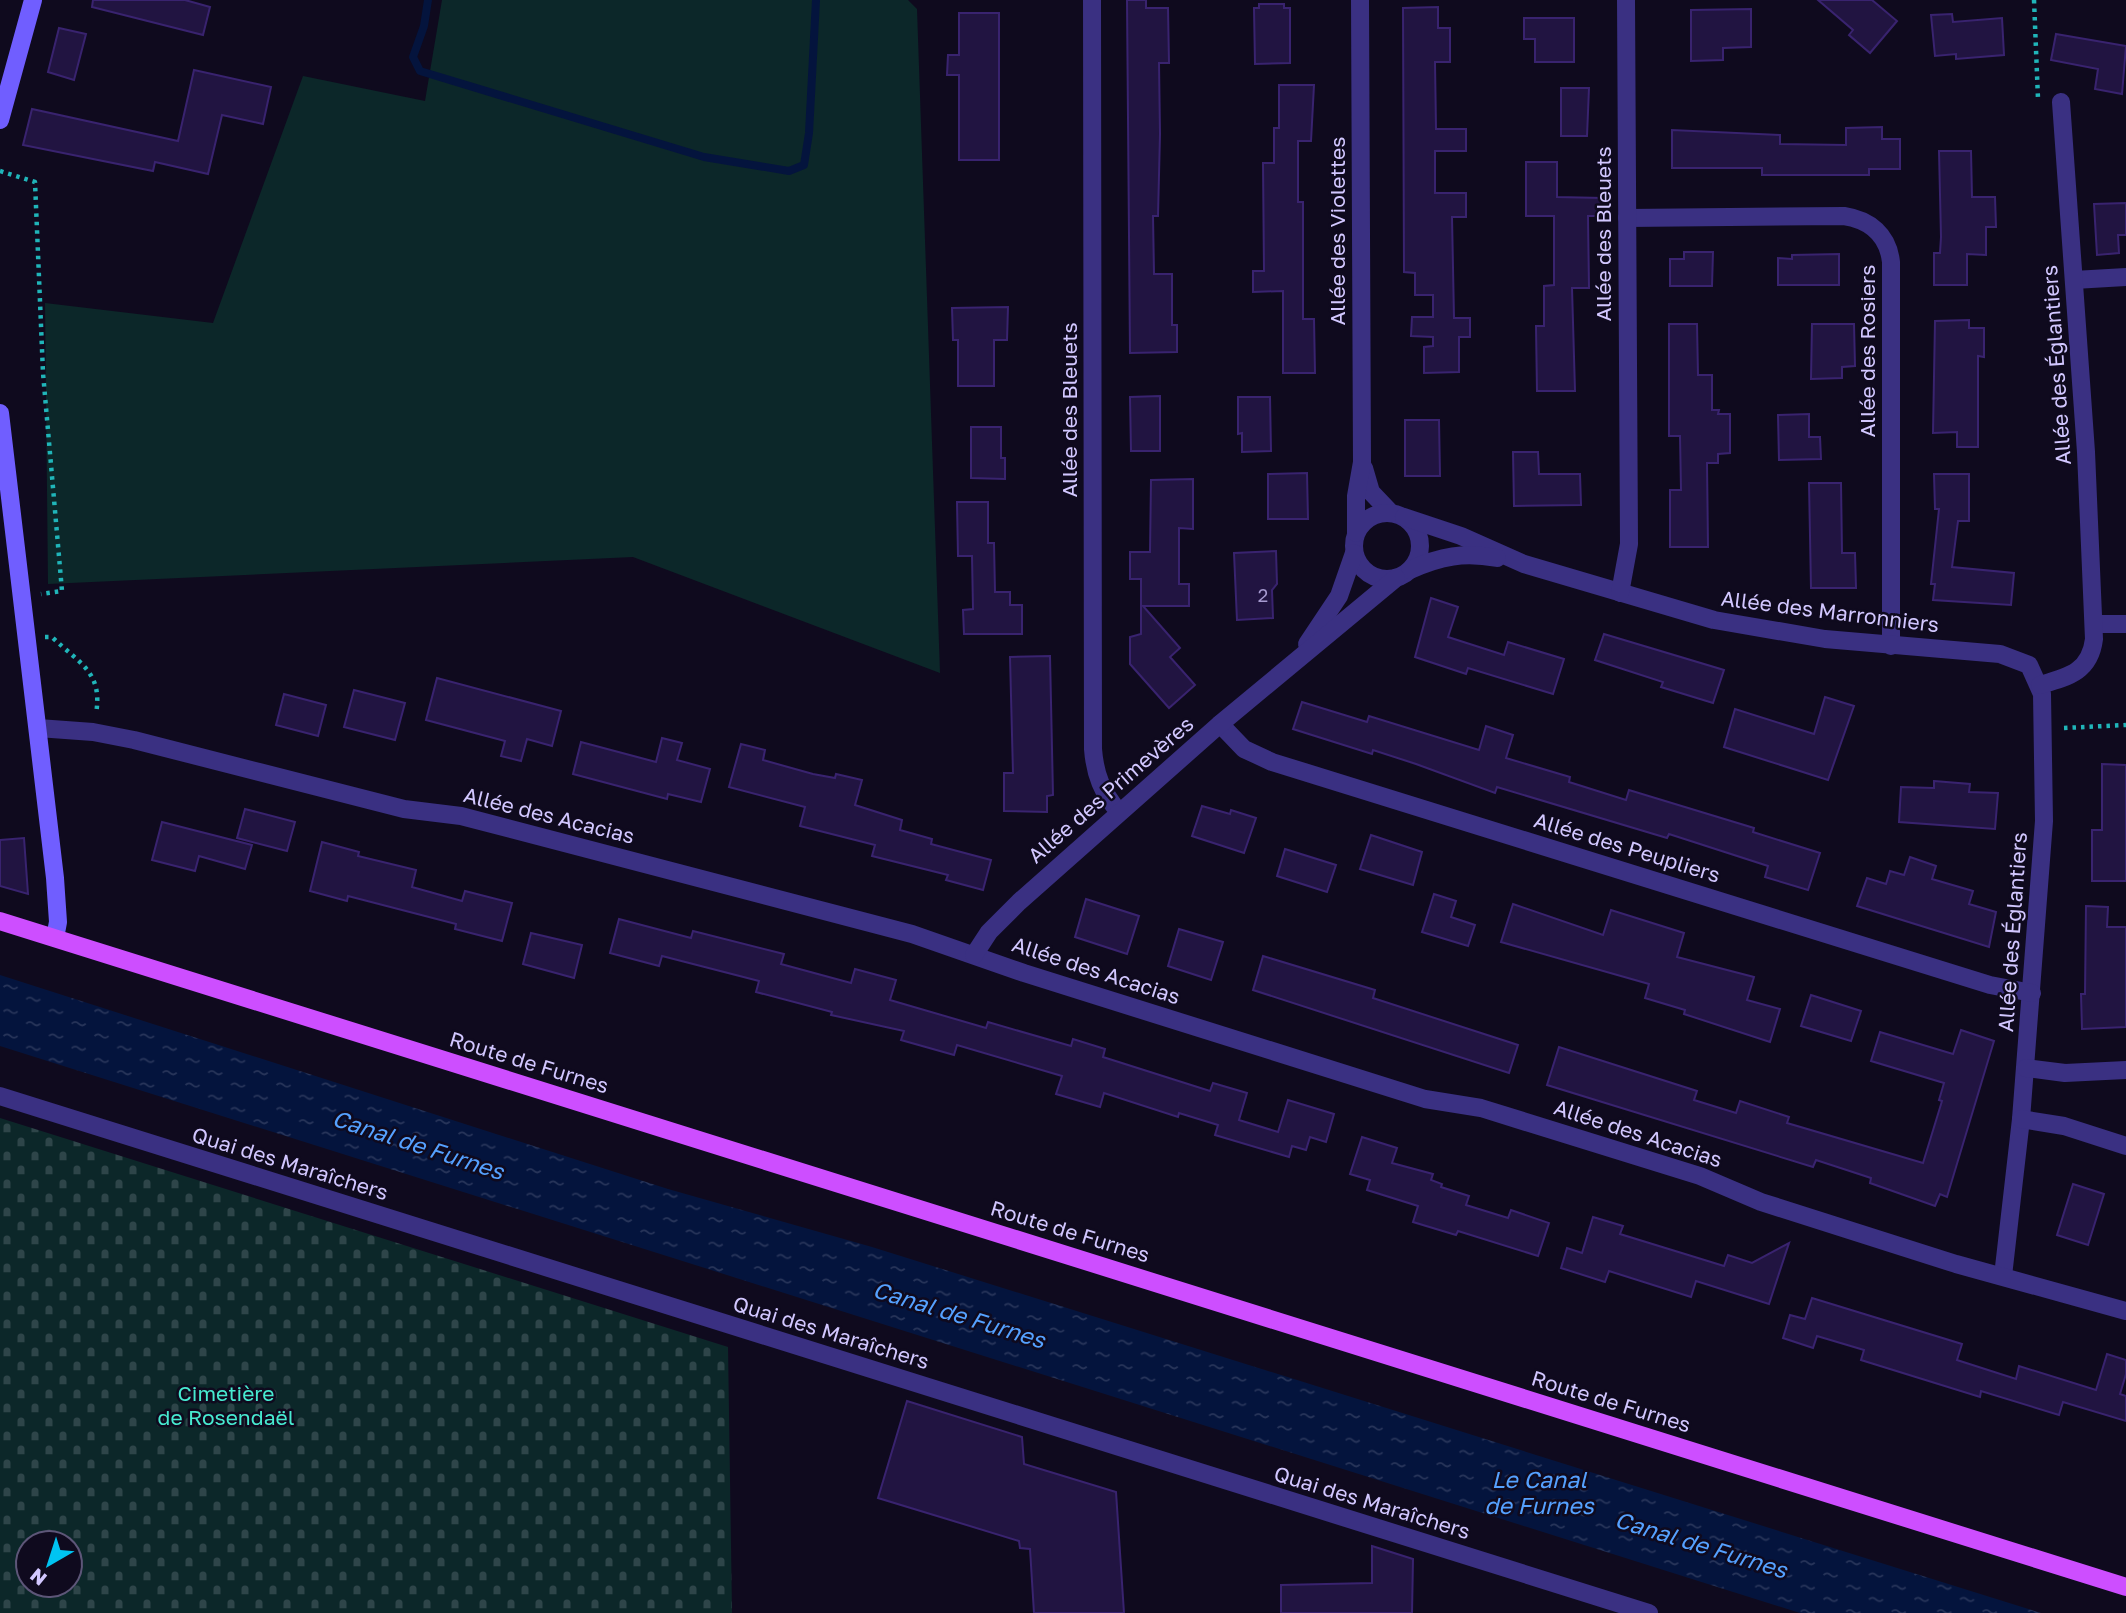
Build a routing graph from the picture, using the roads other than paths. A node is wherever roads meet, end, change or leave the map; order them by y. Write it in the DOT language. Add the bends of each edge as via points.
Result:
graph roads {
  1 [pos="33,0"];
  2 [pos="1092,0"];
  3 [pos="1360,0"];
  4 [pos="1626,0"];
  5 [pos="2061,102"];
  6 [pos="0,120"];
  7 [pos="1627,218"];
  8 [pos="2126,276"];
  9 [pos="2074,280"];
  10 [pos="0,413"];
  11 [pos="1362,462"];
  12 [pos="1398,515"];
  13 [pos="1356,533"];
  14 [pos="1354,553"];
  15 [pos="1524,564"];
  16 [pos="1403,574"];
  17 [pos="1620,593"];
  18 [pos="2094,624"];
  19 [pos="2126,624"];
  20 [pos="1891,646"];
  21 [pos="1286,667"];
  22 [pos="2040,685"];
  23 [pos="1220,724"];
  24 [pos="38,728"];
  25 [pos="1119,812"];
  26 [pos="0,921"];
  27 [pos="55,938"];
  28 [pos="974,955"];
  29 [pos="2032,993"];
  30 [pos="2026,1068"];
  31 [pos="2126,1070"];
  32 [pos="0,1096"];
  33 [pos="2021,1119"];
  34 [pos="2126,1146"];
  35 [pos="2003,1276"];
  36 [pos="2126,1311"];
  37 [pos="2126,1587"];
  38 [pos="1648,1613"];
  1 -- 6 [label="main road"];
  2 -- 25 [label="street, Allée des Bleuets" via="1093,749 1097,779"];
  3 -- 11 [label="street, Allée des Violettes"];
  4 -- 7 [label="street, Allée des Bleuets"];
  5 -- 9 [label="street, Allée des Églantiers"];
  7 -- 17 [label="street, Allée des Bleuets" via="1629,544"];
  7 -- 20 [label="street, Allée des Rosiers" via="1844,216 1869,224 1887,244 1891,262"];
  8 -- 9 [label="street"];
  9 -- 18 [label="street, Allée des Églantiers"];
  10 -- 24 [label="main road"];
  11 -- 12 [label="street, Allée des Violettes" via="1371,492"];
  11 -- 13 [label="street, Allée des Violettes"];
  12 -- 13 [label="street" via="1370,517"];
  12 -- 15 [label="street, Allée des Marronniers"];
  12 -- 16 [label="street" via="1416,530 1420,542 1419,555"];
  13 -- 14 [label="street"];
  14 -- 16 [label="street" via="1370,575 1382,579"];
  14 -- 21 [label="street, Allée des Primevères" via="1334,606"];
  15 -- 16 [label="street, Allée des Marronniers" via="1460,554"];
  15 -- 17 [label="street, Allée des Marronniers"];
  16 -- 21 [label="street, Allée des Primevères"];
  17 -- 20 [label="street, Allée des Marronniers" via="1730,624"];
  18 -- 19 [label="street"];
  18 -- 22 [label="street, Allée des Églantiers" via="2086,665 2068,677"];
  20 -- 22 [label="street, Allée des Marronniers" via="2015,657 2029,665"];
  21 -- 23 [label="street, Allée des Primevères"];
  22 -- 29 [label="street, Allée des Églantiers" via="2044,821"];
  23 -- 25 [label="street, Allée des Primevères"];
  23 -- 29 [label="street, Allée des Peupliers" via="1244,749 1272,762 1990,985"];
  24 -- 27 [label="main road" via="57,901"];
  24 -- 28 [label="street, Allée des Acacias" via="93,732 404,809 461,816 912,934"];
  25 -- 28 [label="street, Allée des Primevères" via="1006,913"];
  26 -- 27 [label="main road, Route de Furnes"];
  27 -- 37 [label="main road, Route de Furnes"];
  28 -- 35 [label="street, Allée des Acacias" via="1425,1099 1481,1108 1700,1176 1761,1202"];
  29 -- 30 [label="street, Allée des Églantiers"];
  30 -- 31 [label="street" via="2065,1073"];
  30 -- 33 [label="street, Allée des Églantiers"];
  32 -- 38 [label="street, Quai des Maraîchers"];
  33 -- 34 [label="street" via="2064,1126"];
  33 -- 35 [label="street, Allée des Églantiers"];
  35 -- 36 [label="street, Allée des Acacias"];
}
